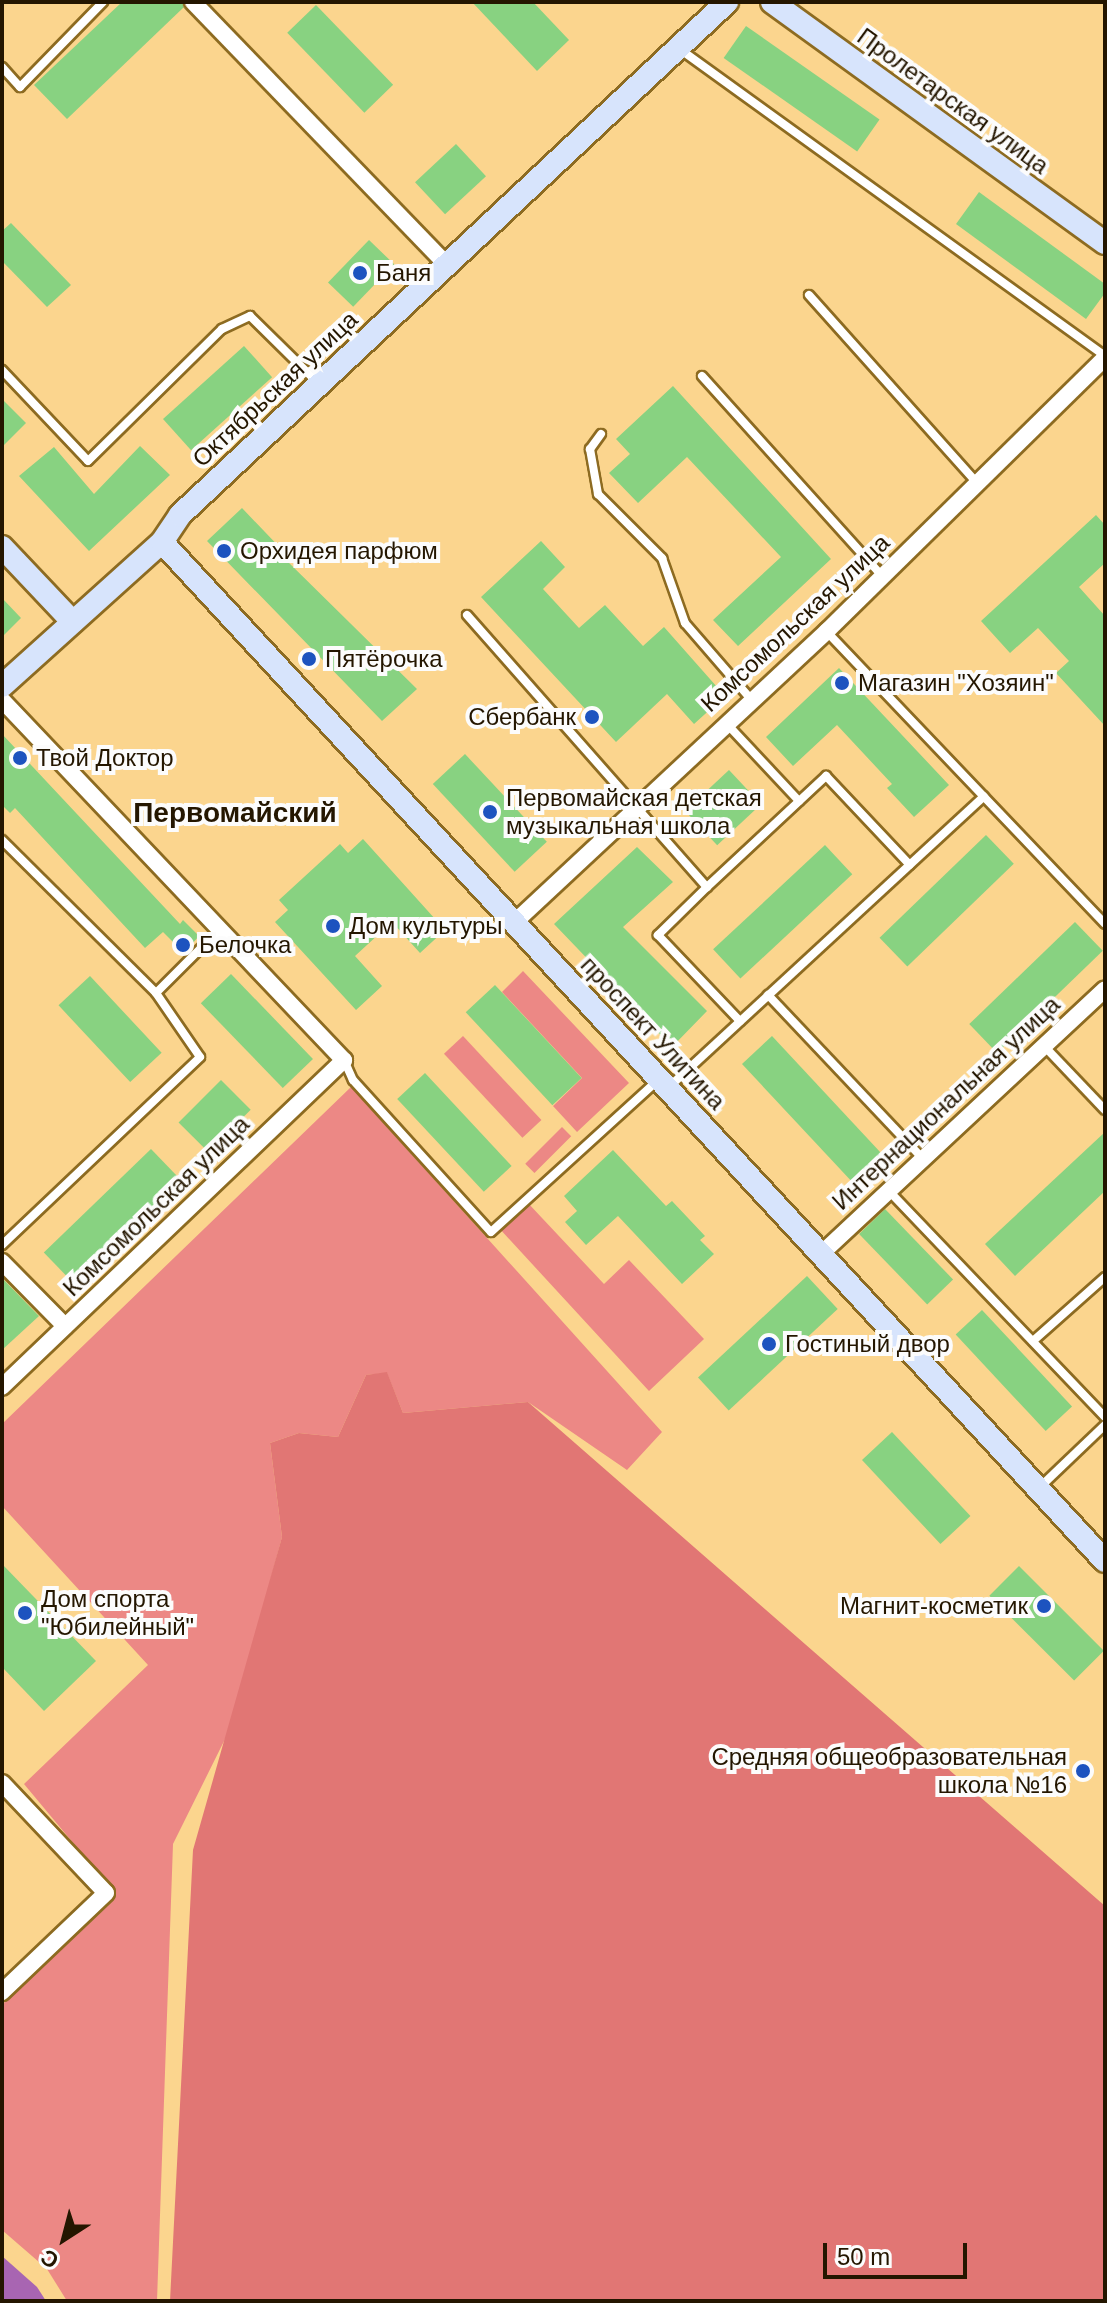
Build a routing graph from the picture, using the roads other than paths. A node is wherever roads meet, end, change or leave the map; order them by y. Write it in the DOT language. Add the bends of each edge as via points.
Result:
graph roads {
  1 [pos="103,2"];
  2 [pos="193,2"];
  3 [pos="727,2"];
  4 [pos="772,2"];
  5 [pos="679,48"];
  6 [pos="2,67"];
  7 [pos="1105,243"];
  8 [pos="446,264"];
  9 [pos="809,295"];
  10 [pos="1105,357"];
  11 [pos="2,370"];
  12 [pos="702,376"];
  13 [pos="319,384"];
  14 [pos="601,434"];
  15 [pos="977,483"];
  16 [pos="162,542"];
  17 [pos="2,547"];
  18 [pos="882,576"];
  19 [pos="467,615"];
  20 [pos="73,622"];
  21 [pos="827,631"];
  22 [pos="2,686"];
  23 [pos="750,698"];
  24 [pos="2,700"];
  25 [pos="724,721"];
  26 [pos="984,796"];
  27 [pos="799,801"];
  28 [pos="636,805"];
  29 [pos="2,840"];
  30 [pos="910,865"];
  31 [pos="707,887"];
  32 [pos="515,922"];
  33 [pos="1105,924"];
  34 [pos="220,929"];
  35 [pos="1105,989"];
  36 [pos="156,993"];
  37 [pos="768,995"];
  38 [pos="740,1021"];
  39 [pos="1044,1046"];
  40 [pos="344,1060"];
  41 [pos="664,1083"];
  42 [pos="1105,1110"];
  43 [pos="923,1159"];
  44 [pos="888,1190"];
  45 [pos="2,1245"];
  46 [pos="821,1254"];
  47 [pos="2,1262"];
  48 [pos="1105,1277"];
  49 [pos="65,1326"];
  50 [pos="1033,1341"];
  51 [pos="2,1387"];
  52 [pos="1105,1417"];
  53 [pos="1105,1425"];
  54 [pos="1038,1489"];
  55 [pos="1105,1561"];
  56 [pos="2,1783"];
  57 [pos="2,1992"];
  1 -- 6 [label="lane" via="20,87"];
  2 -- 8 [label="street"];
  3 -- 5 [label="street, Октябрьская улица"];
  4 -- 7 [label="street, Пролетарская улица"];
  5 -- 8 [label="street, Октябрьская улица"];
  5 -- 10 [label="lane"];
  8 -- 13 [label="street, Октябрьская улица"];
  9 -- 15 [label="lane"];
  10 -- 15 [label="street, Комсомольская улица"];
  11 -- 13 [label="lane" via="88,461 222,329 250,316"];
  12 -- 18 [label="lane"];
  13 -- 16 [label="street, Октябрьская улица" via="180,515"];
  14 -- 23 [label="lane" via="590,449 598,494 662,558 685,623"];
  15 -- 18 [label="street, Комсомольская улица"];
  16 -- 20 [label="street, Октябрьская улица"];
  16 -- 32 [label="street, проспект Улитина"];
  17 -- 20 [label="street"];
  18 -- 21 [label="street, Комсомольская улица"];
  19 -- 28 [label="lane"];
  20 -- 22 [label="street, Октябрьская улица"];
  21 -- 23 [label="street, Комсомольская улица"];
  21 -- 26 [label="lane"];
  23 -- 25 [label="street, Комсомольская улица"];
  24 -- 34 [label="street"];
  25 -- 27 [label="lane"];
  25 -- 28 [label="street, Комсомольская улица"];
  26 -- 30 [label="lane"];
  26 -- 33 [label="lane"];
  27 -- 30 [label="lane" via="826,776"];
  27 -- 31 [label="lane"];
  28 -- 31 [label="lane"];
  28 -- 32 [label="street, Комсомольская улица"];
  29 -- 36 [label="lane"];
  30 -- 37 [label="lane"];
  31 -- 38 [label="lane" via="658,935"];
  32 -- 41 [label="street, проспект Улитина"];
  34 -- 36 [label="lane"];
  34 -- 40 [label="street"];
  35 -- 39 [label="street, Интернациональная улица"];
  36 -- 45 [label="lane" via="200,1057"];
  37 -- 38 [label="lane"];
  37 -- 43 [label="lane"];
  38 -- 41 [label="lane"];
  39 -- 42 [label="lane"];
  39 -- 43 [label="street, Интернациональная улица"];
  40 -- 41 [label="lane" via="353,1080 491,1232"];
  40 -- 49 [label="street, Комсомольская улица"];
  41 -- 46 [label="street, проспект Улитина"];
  43 -- 44 [label="street, Интернациональная улица"];
  44 -- 46 [label="street, Интернациональная улица"];
  44 -- 50 [label="lane"];
  46 -- 54 [label="street, проспект Улитина"];
  47 -- 49 [label="street"];
  48 -- 50 [label="lane"];
  49 -- 51 [label="street, Комсомольская улица"];
  50 -- 52 [label="lane"];
  53 -- 54 [label="lane"];
  54 -- 55 [label="street, проспект Улитина"];
  56 -- 57 [label="street" via="106,1893"];
}
